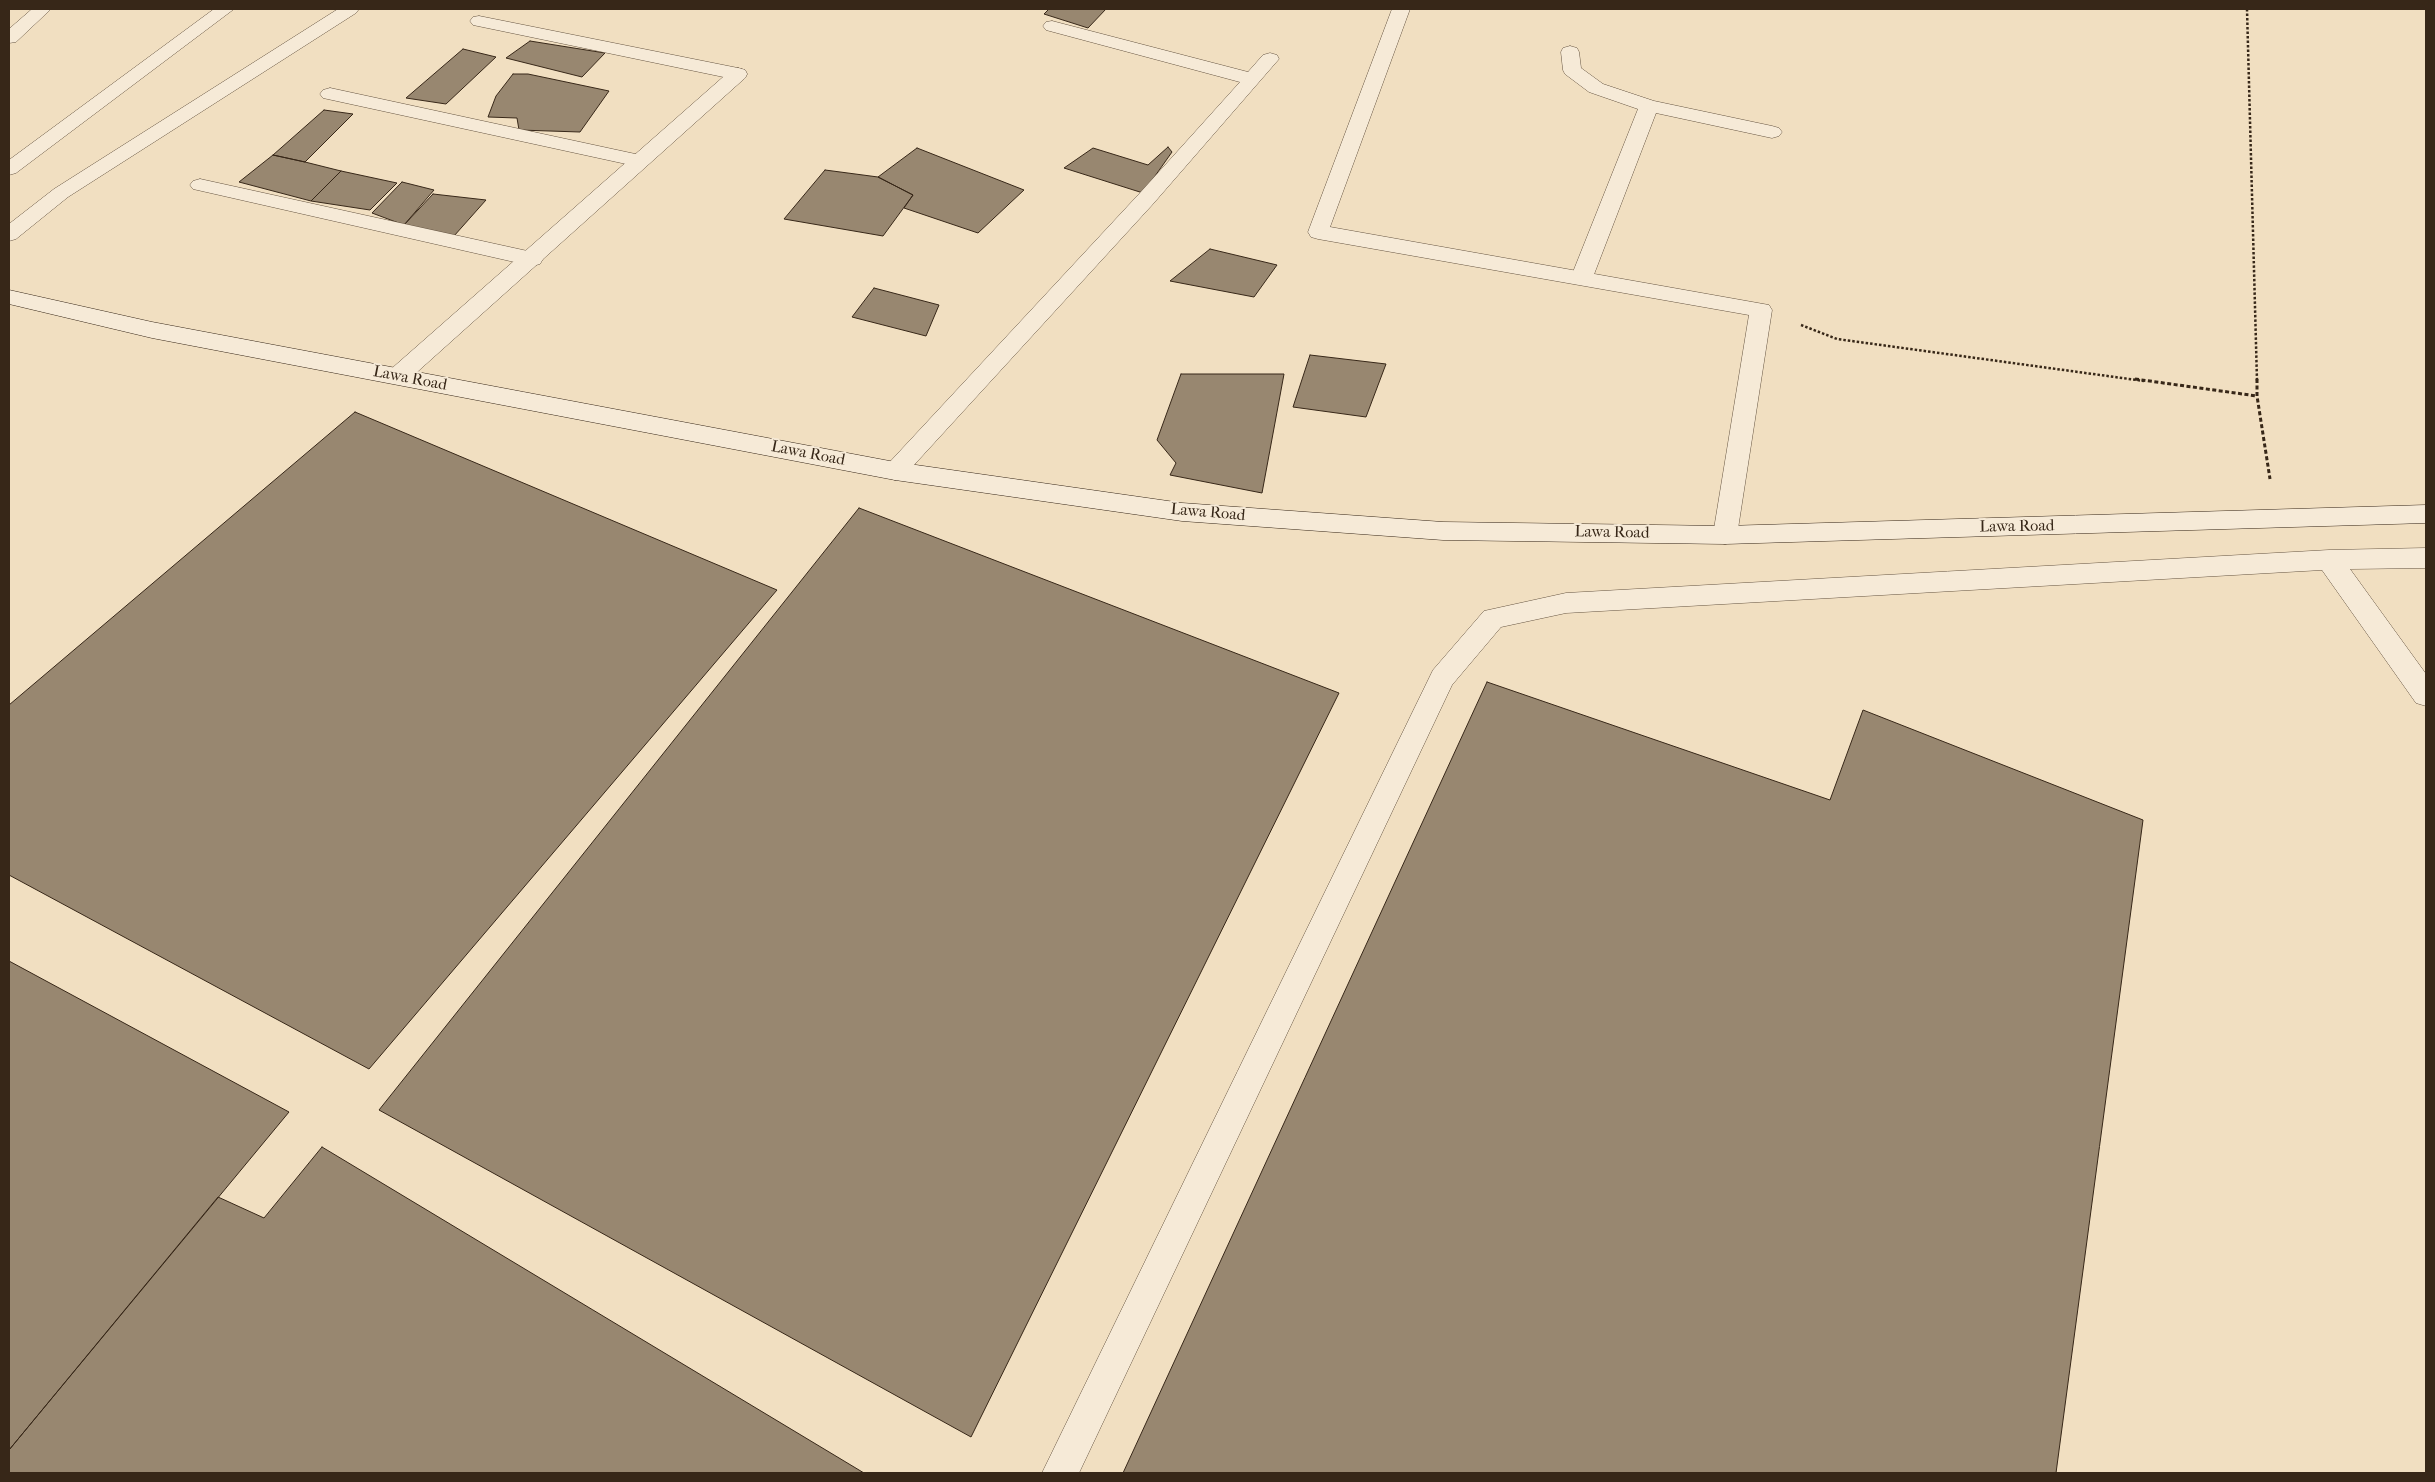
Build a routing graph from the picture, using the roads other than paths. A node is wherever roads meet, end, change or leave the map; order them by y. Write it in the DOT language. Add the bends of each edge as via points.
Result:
graph roads {
  1 [pos="42,9"];
  2 [pos="225,9"];
  3 [pos="350,9"];
  4 [pos="1402,9"];
  5 [pos="479,21"];
  6 [pos="1052,26"];
  7 [pos="9,38"];
  8 [pos="1570,52"];
  9 [pos="1270,59"];
  10 [pos="1252,79"];
  11 [pos="330,94"];
  12 [pos="1649,106"];
  13 [pos="1772,132"];
  14 [pos="640,161"];
  15 [pos="9,169"];
  16 [pos="200,185"];
  17 [pos="9,234"];
  18 [pos="532,259"];
  19 [pos="1582,277"];
  20 [pos="9,297"];
  21 [pos="398,376"];
  22 [pos="895,471"];
  23 [pos="2426,514"];
  24 [pos="1725,535"];
  25 [pos="2426,558"];
  26 [pos="2328,560"];
  27 [pos="2426,695"];
  28 [pos="1060,1473"];
  1 -- 7 [label="street"];
  2 -- 15 [label="street"];
  3 -- 17 [label="street" via="61,193"];
  4 -- 19 [label="street" via="1318,232"];
  5 -- 14 [label="street" via="738,74"];
  6 -- 10 [label="street"];
  8 -- 12 [label="street" via="1572,70 1596,88"];
  9 -- 10 [label="street"];
  10 -- 22 [label="street"];
  11 -- 14 [label="street"];
  12 -- 13 [label="street"];
  12 -- 19 [label="street"];
  14 -- 18 [label="street"];
  16 -- 18 [label="street"];
  18 -- 21 [label="street"];
  19 -- 24 [label="street" via="1761,310"];
  20 -- 21 [label="street, Lawa Road" via="152,330"];
  21 -- 22 [label="street, Lawa Road"];
  22 -- 24 [label="street, Lawa Road" via="1182,512 1443,531"];
  23 -- 24 [label="street, Lawa Road"];
  25 -- 26 [label="street"];
  26 -- 27 [label="street"];
  26 -- 28 [label="street" via="1566,603 1493,618 1442,678"];
}
